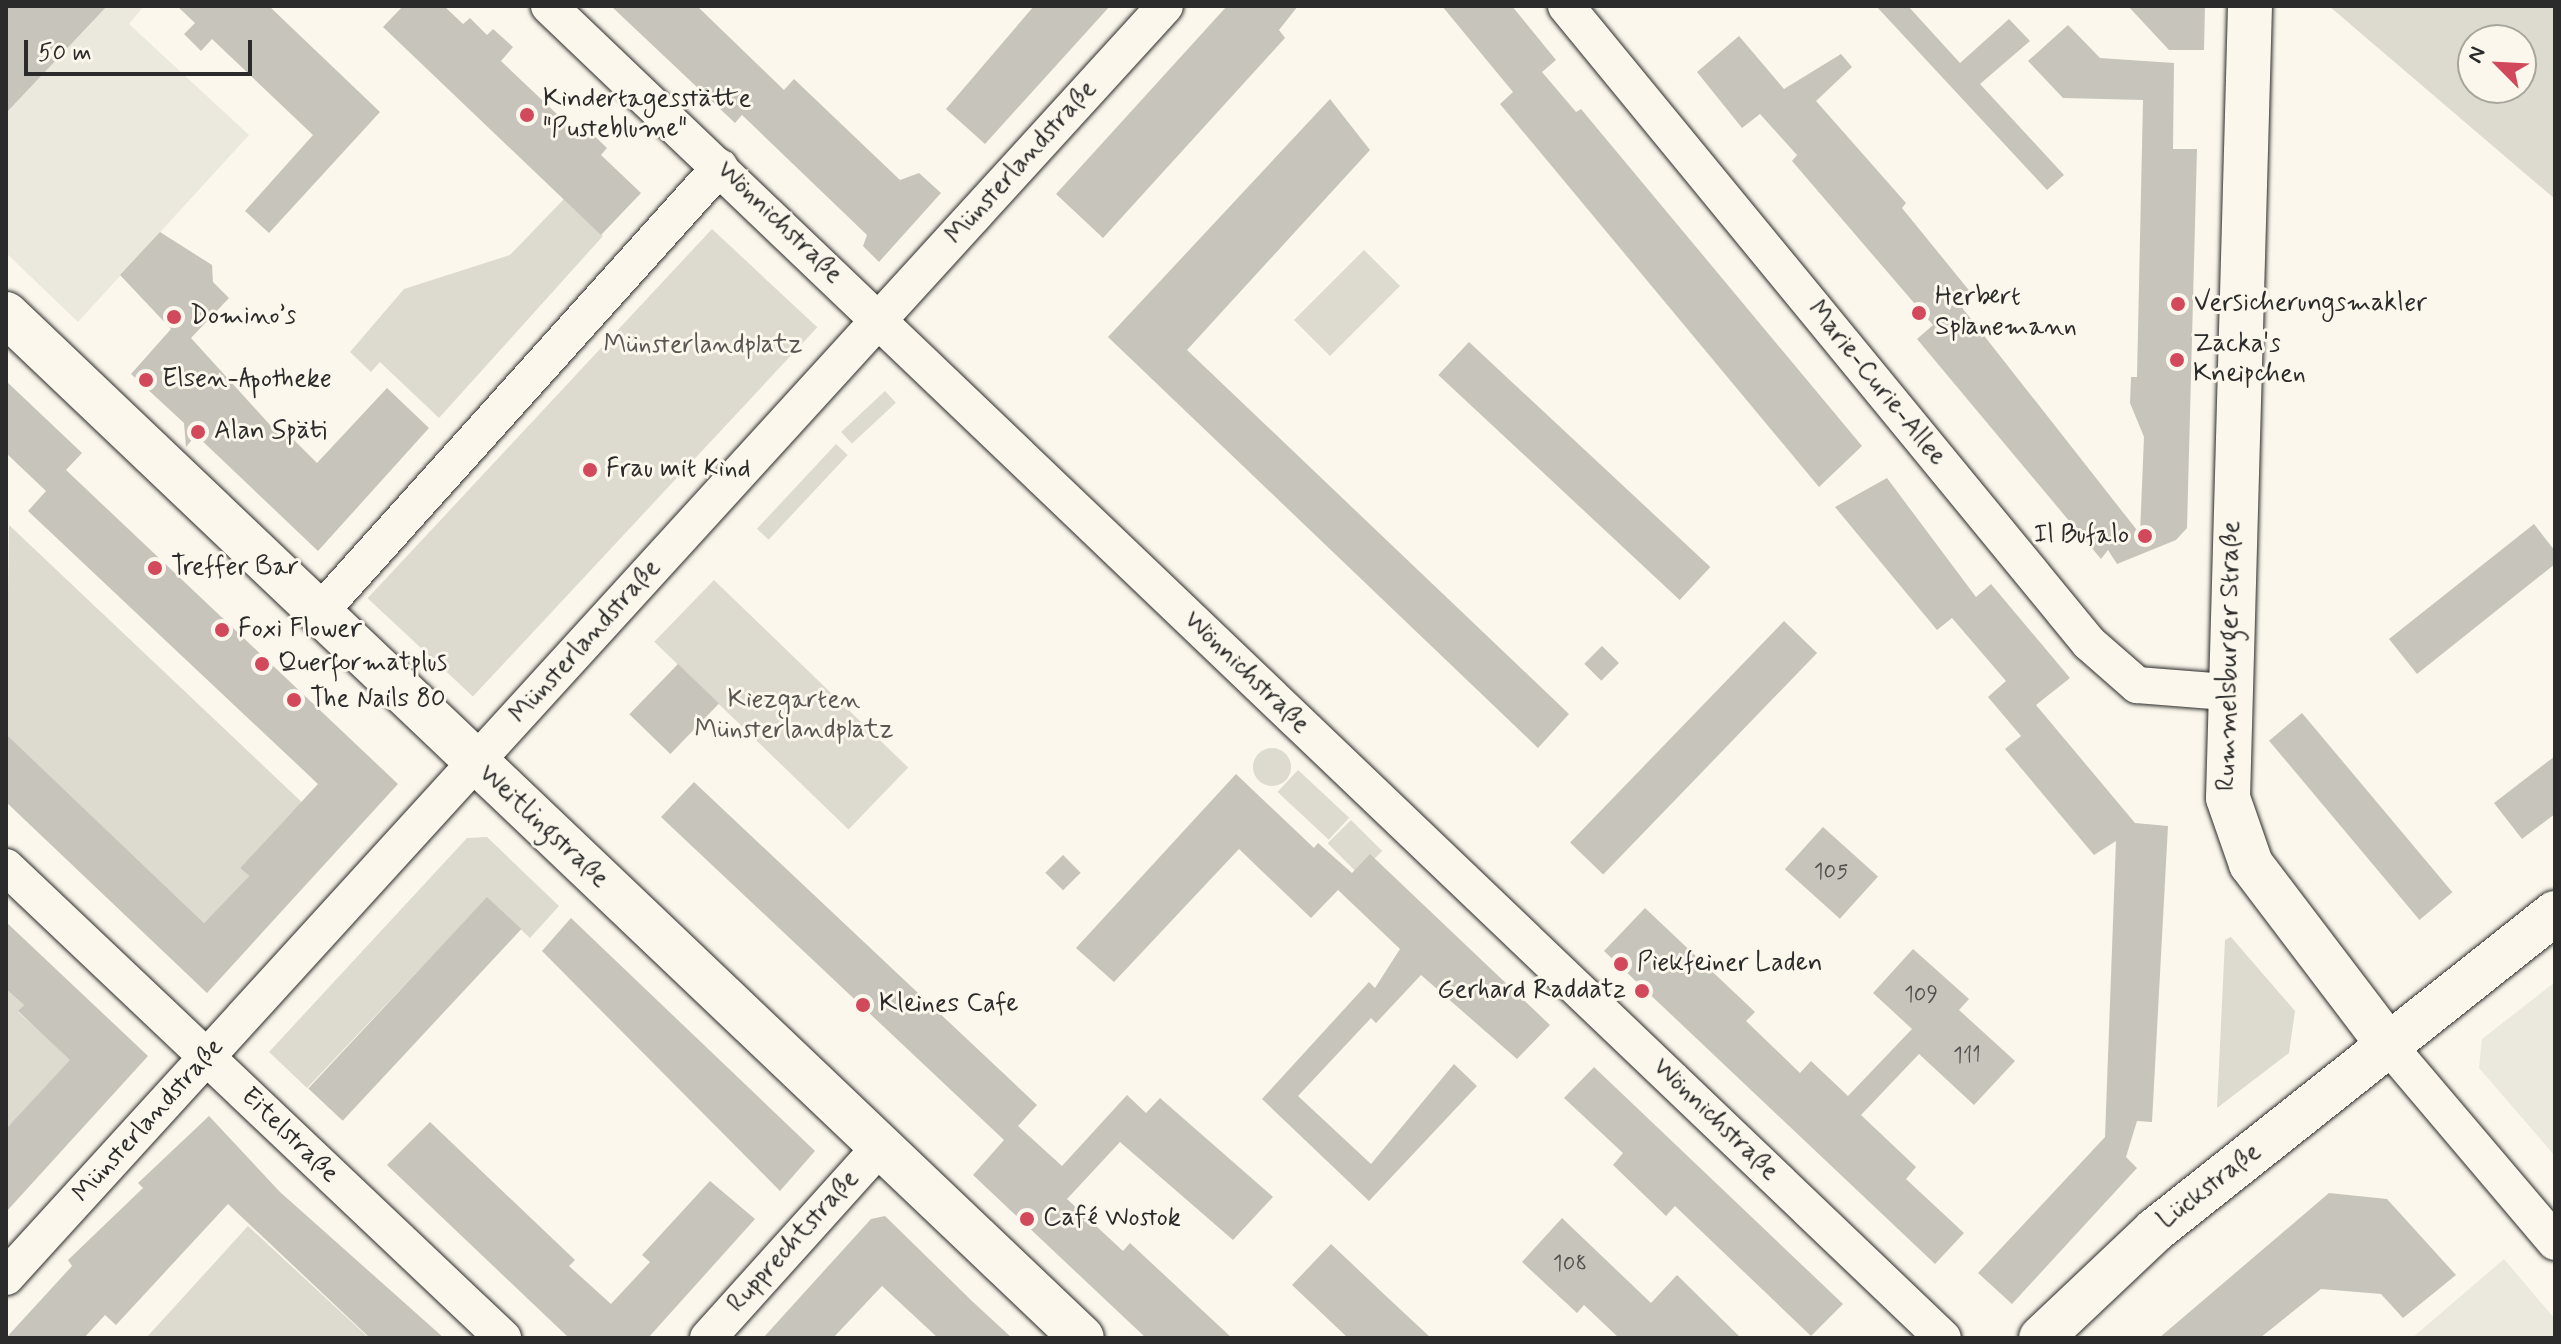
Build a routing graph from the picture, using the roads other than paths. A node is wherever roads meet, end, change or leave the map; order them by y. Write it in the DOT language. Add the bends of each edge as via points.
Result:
graph roads {
  1 [pos="549,6"];
  2 [pos="1165,6"];
  3 [pos="1566,6"];
  4 [pos="2250,6"];
  5 [pos="720,167"];
  6 [pos="6,314"];
  7 [pos="879,321"];
  8 [pos="318,614"];
  9 [pos="2226,692"];
  10 [pos="476,764"];
  11 [pos="6,867"];
  12 [pos="2555,913"];
  13 [pos="2389,1046"];
  14 [pos="207,1057"];
  15 [pos="880,1147"];
  16 [pos="2555,1242"];
  17 [pos="6,1277"];
  18 [pos="503,1338"];
  19 [pos="708,1338"];
  20 [pos="1082,1338"];
  21 [pos="1943,1338"];
  22 [pos="2041,1338"];
  1 -- 5 [label="street, Wönnichstraße"];
  2 -- 7 [label="street, Münsterlandstraße"];
  3 -- 9 [label="street, Marie-Curie-Allee" via="2089,643 2137,685"];
  4 -- 9 [label="street, Rummelsburger Straße"];
  5 -- 7 [label="street, Wönnichstraße"];
  5 -- 8 [label="street"];
  6 -- 8 [label="street, Weitlingstraße"];
  7 -- 10 [label="street, Münsterlandstraße"];
  7 -- 21 [label="street, Wönnichstraße"];
  8 -- 10 [label="street, Weitlingstraße"];
  9 -- 13 [label="street, Rummelsburger Straße" via="2235,833 2267,888"];
  10 -- 14 [label="street, Münsterlandstraße"];
  10 -- 15 [label="street, Weitlingstraße"];
  11 -- 14 [label="street, Eitelstraße"];
  12 -- 13 [label="street, Lückstraße"];
  13 -- 16 [label="street, Rummelsburger Straße"];
  13 -- 22 [label="street, Lückstraße" via="2154,1231"];
  14 -- 17 [label="street, Münsterlandstraße"];
  14 -- 18 [label="street, Eitelstraße"];
  15 -- 19 [label="street, Rupprechtstraße"];
  15 -- 20 [label="street, Weitlingstraße"];
}
